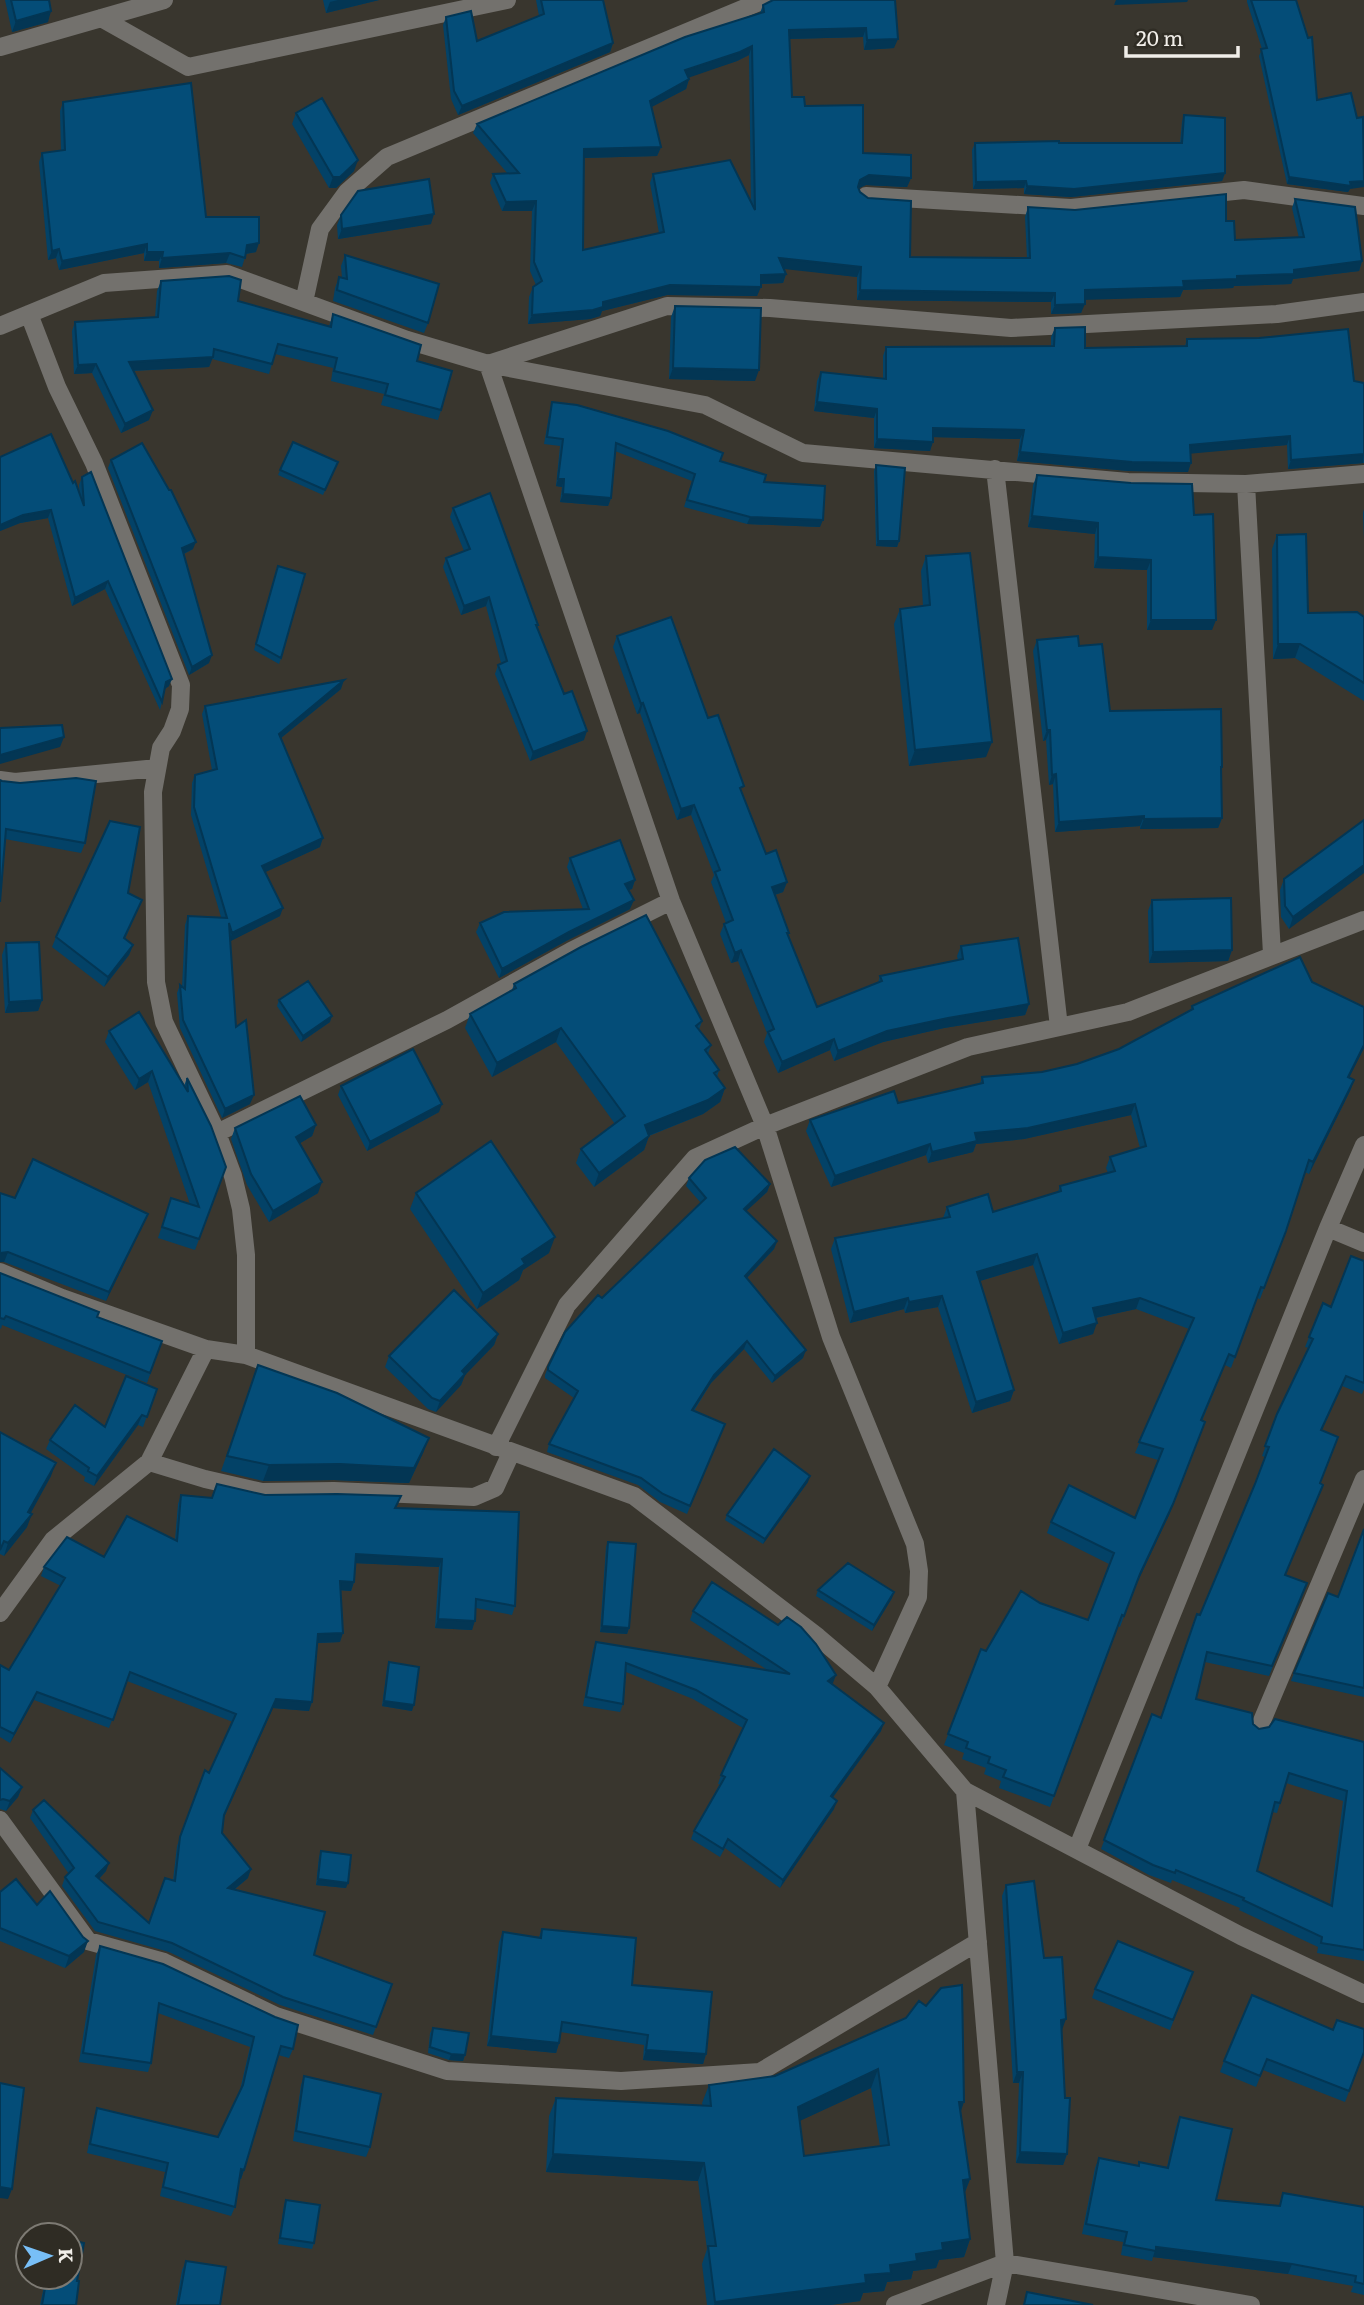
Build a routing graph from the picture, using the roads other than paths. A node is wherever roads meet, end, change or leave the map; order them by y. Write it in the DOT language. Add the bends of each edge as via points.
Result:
graph roads {
  1 [pos="164,0"];
  2 [pos="508,0"];
  3 [pos="764,0"];
  4 [pos="101,18"];
  5 [pos="0,47"];
  6 [pos="866,196"];
  7 [pos="1364,206"];
  8 [pos="304,302"];
  9 [pos="1364,302"];
  10 [pos="29,314"];
  11 [pos="0,326"];
  12 [pos="488,364"];
  13 [pos="995,469"];
  14 [pos="1364,474"];
  15 [pos="1246,484"];
  16 [pos="158,768"];
  17 [pos="0,780"];
  18 [pos="671,901"];
  19 [pos="1364,919"];
  20 [pos="1272,954"];
  21 [pos="1059,1027"];
  22 [pos="765,1126"];
  23 [pos="217,1133"];
  24 [pos="1364,1145"];
  25 [pos="1328,1228"];
  26 [pos="1364,1243"];
  27 [pos="0,1272"];
  28 [pos="206,1349"];
  29 [pos="246,1354"];
  30 [pos="504,1450"];
  31 [pos="149,1462"];
  32 [pos="1364,1479"];
  33 [pos="0,1613"];
  34 [pos="877,1687"];
  35 [pos="1259,1728"];
  36 [pos="965,1791"];
  37 [pos="0,1820"];
  38 [pos="1077,1850"];
  39 [pos="978,1942"];
  40 [pos="1364,1994"];
  41 [pos="1004,2263"];
  42 [pos="1244,2304"];
  43 [pos="895,2305"];
  44 [pos="996,2305"];
  1 -- 4 [label="street"];
  2 -- 4 [label="street" via="188,66"];
  3 -- 8 [label="street" via="387,157 347,192 320,229"];
  4 -- 5 [label="street"];
  6 -- 7 [label="street" via="1072,208 1244,190"];
  8 -- 10 [label="street" via="227,274 104,283"];
  8 -- 12 [label="street"];
  9 -- 12 [label="street" via="1277,314 1011,328 769,307 667,306"];
  10 -- 11 [label="street"];
  10 -- 16 [label="street" via="57,387 94,463 181,685 177,720 161,748"];
  12 -- 13 [label="street" via="705,405 803,453"];
  12 -- 18 [label="street"];
  13 -- 15 [label="street" via="1128,482"];
  13 -- 21 [label="street"];
  14 -- 15 [label="street"];
  15 -- 20 [label="street"];
  16 -- 17 [label="street"];
  16 -- 23 [label="street" via="153,792 159,1003"];
  18 -- 22 [label="street"];
  18 -- 23 [label="street" via="447,1020"];
  19 -- 20 [label="street"];
  20 -- 21 [label="street" via="1128,1012"];
  21 -- 22 [label="street" via="968,1047"];
  22 -- 30 [label="street" via="695,1158 567,1305"];
  22 -- 34 [label="street" via="831,1337 918,1557 918,1597"];
  23 -- 29 [label="street" via="241,1209"];
  24 -- 25 [label="street"];
  25 -- 26 [label="street"];
  25 -- 38 [label="street"];
  27 -- 28 [label="street"];
  28 -- 29 [label="street"];
  28 -- 31 [label="street"];
  29 -- 30 [label="street"];
  30 -- 31 [label="street" via="495,1488 474,1497 262,1492"];
  30 -- 34 [label="street" via="634,1496"];
  31 -- 33 [label="street" via="53,1540"];
  32 -- 35 [label="street"];
  34 -- 36 [label="street"];
  36 -- 38 [label="street"];
  36 -- 39 [label="street"];
  37 -- 39 [label="street" via="88,1941 164,1962 276,2016 447,2071 621,2081 760,2072"];
  38 -- 40 [label="street"];
  39 -- 41 [label="street"];
  41 -- 42 [label="street"];
  41 -- 43 [label="street"];
  41 -- 44 [label="street"];
}
